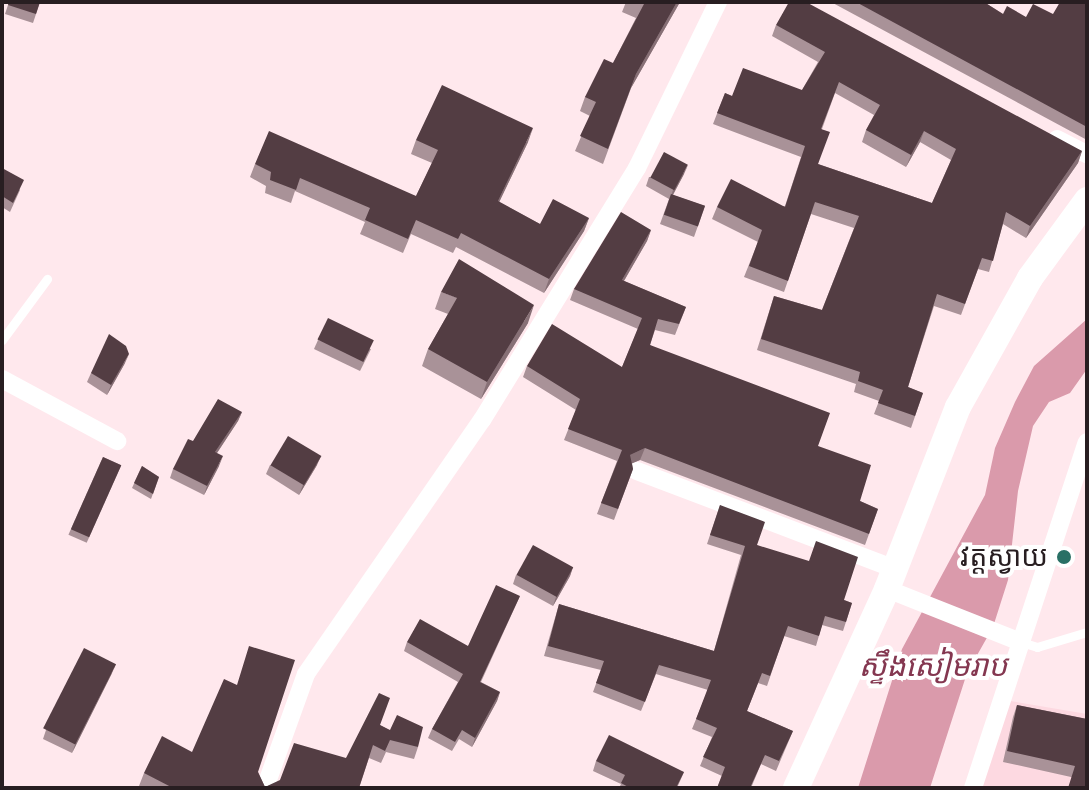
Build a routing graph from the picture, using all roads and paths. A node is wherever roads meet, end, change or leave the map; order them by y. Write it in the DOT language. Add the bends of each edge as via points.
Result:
graph roads {
  1 [pos="718,2"];
  2 [pos="1045,134"];
  3 [pos="1087,154"];
  4 [pos="1087,200"];
  5 [pos="47,279"];
  6 [pos="2,340"];
  7 [pos="2,379"];
  8 [pos="117,441"];
  9 [pos="1087,442"];
  10 [pos="637,471"];
  11 [pos="891,579"];
  12 [pos="1087,632"];
  13 [pos="1012,638"];
  14 [pos="265,788"];
  15 [pos="796,788"];
  16 [pos="973,788"];
  1 -- 14 [label="street" via="637,168 482,420 306,674"];
  2 -- 3 [label="street"];
  4 -- 11 [label="street" via="1030,278 958,407"];
  5 -- 6 [label="lane"];
  7 -- 8 [label="street"];
  9 -- 13 [label="street"];
  10 -- 11 [label="street"];
  11 -- 13 [label="street" via="916,600"];
  11 -- 15 [label="street"];
  12 -- 13 [label="lane" via="1037,647"];
  13 -- 16 [label="street"];
}
